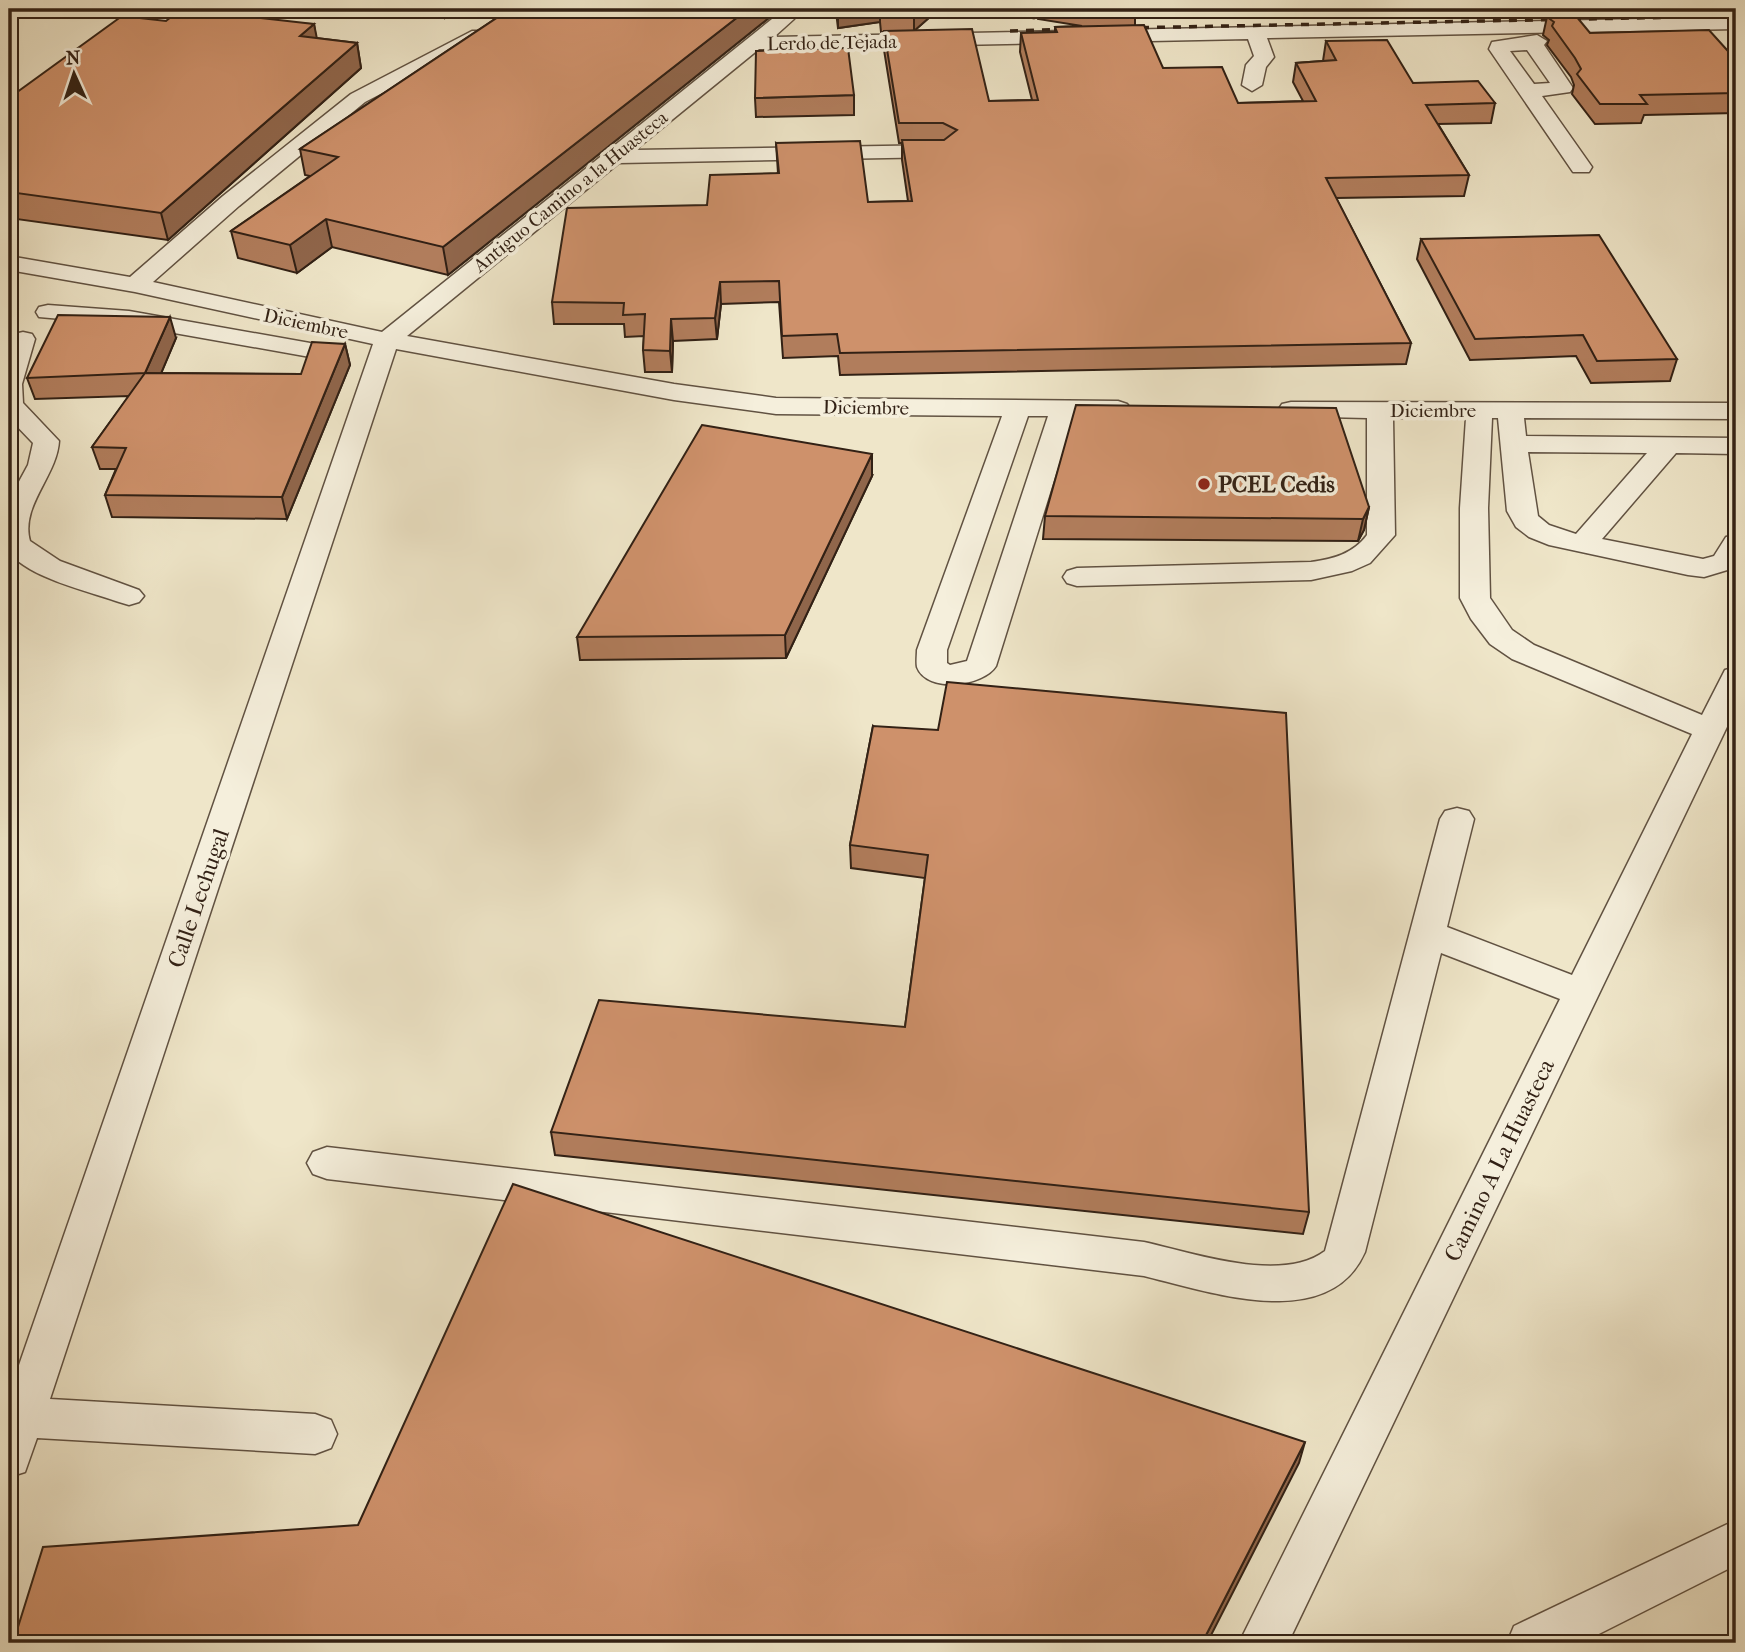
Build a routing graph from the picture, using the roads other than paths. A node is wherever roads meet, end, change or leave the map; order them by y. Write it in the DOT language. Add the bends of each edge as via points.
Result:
graph roads {
  1 [pos="99,9"];
  2 [pos="1557,9"];
  3 [pos="222,13"];
  4 [pos="784,19"];
  5 [pos="1736,23"];
  6 [pos="1105,25"];
  7 [pos="493,28"];
  8 [pos="1256,33"];
  9 [pos="1530,36"];
  10 [pos="755,44"];
  11 [pos="1252,85"];
  12 [pos="1528,91"];
  13 [pos="943,150"];
  14 [pos="613,157"];
  15 [pos="1581,167"];
  16 [pos="9,263"];
  17 [pos="86,276"];
  18 [pos="135,285"];
  19 [pos="48,312"];
  20 [pos="387,340"];
  21 [pos="16,345"];
  22 [pos="310,350"];
  23 [pos="1017,409"];
  24 [pos="1063,409"];
  25 [pos="1146,409"];
  26 [pos="1270,410"];
  27 [pos="1380,410"];
  28 [pos="1479,410"];
  29 [pos="1510,411"];
  30 [pos="1736,411"];
  31 [pos="1515,444"];
  32 [pos="1668,446"];
  33 [pos="1736,446"];
  34 [pos="1736,543"];
  35 [pos="1583,544"];
  36 [pos="1077,578"];
  37 [pos="129,596"];
  38 [pos="1736,677"];
  39 [pos="1710,730"];
  40 [pos="1457,819"];
  41 [pos="1429,934"];
  42 [pos="1581,993"];
  43 [pos="327,1163"];
  44 [pos="22,1416"];
  45 [pos="315,1434"];
  46 [pos="9,1457"];
  47 [pos="1736,1542"];
  48 [pos="1545,1640"];
  49 [pos="1263,1643"];
  1 -- 3 [label="street" via="157,16"];
  2 -- 6 [label="street, Lerdo de Tejada"];
  4 -- 10 [label="street, Antiguo Camino a la Huasteca"];
  5 -- 9 [label="street, Lerdo de Tejada"];
  6 -- 8 [label="street, Lerdo de Tejada"];
  6 -- 10 [label="street, Lerdo de Tejada" via="952,39"];
  7 -- 18 [label="street" via="358,98"];
  8 -- 9 [label="street, Lerdo de Tejada"];
  8 -- 11 [label="street" via="1264,57 1256,65"];
  9 -- 12 [label="street" via="1499,46"];
  9 -- 12 [label="street" via="1563,88"];
  10 -- 14 [label="street, Antiguo Camino a la Huasteca"];
  12 -- 15 [label="street"];
  13 -- 14 [label="street" via="728,165"];
  14 -- 20 [label="street, Antiguo Camino a la Huasteca"];
  16 -- 17 [label="street, Diciembre"];
  17 -- 18 [label="street, Diciembre"];
  17 -- 19 [label="street"];
  18 -- 20 [label="street, Diciembre"];
  19 -- 21 [label="street"];
  19 -- 22 [label="street" via="129,318"];
  20 -- 23 [label="street, Diciembre" via="674,393 776,406"];
  20 -- 44 [label="street, Calle Lechugal"];
  21 -- 37 [label="street" via="10,405 46,441 46,455 19,508 16,545 31,558"];
  23 -- 24 [label="street, Diciembre"];
  23 -- 24 [label="street" via="932,650 932,666 945,674 972,672 981,666"];
  24 -- 25 [label="street, Diciembre"];
  26 -- 27 [label="street, Diciembre"];
  27 -- 28 [label="street, Diciembre"];
  27 -- 36 [label="street" via="1381,535 1373,551 1345,565 1311,571"];
  28 -- 29 [label="street, Diciembre"];
  28 -- 39 [label="street" via="1475,598 1486,619 1523,652"];
  29 -- 30 [label="street, Diciembre"];
  29 -- 31 [label="street"];
  31 -- 32 [label="street"];
  31 -- 35 [label="street" via="1521,511 1526,521 1539,531"];
  32 -- 33 [label="street"];
  32 -- 35 [label="street"];
  34 -- 35 [label="street" via="1724,562 1704,568"];
  38 -- 39 [label="street, Camino A La Huasteca"];
  39 -- 42 [label="street, Camino A La Huasteca"];
  40 -- 41 [label="street"];
  41 -- 42 [label="street"];
  41 -- 43 [label="street" via="1352,1233 1339,1263 1322,1277 1291,1283 1253,1282 1144,1259"];
  42 -- 49 [label="street, Camino A La Huasteca"];
  44 -- 45 [label="street"];
  44 -- 46 [label="street, Calle Lechugal"];
  47 -- 48 [label="street"];
}
